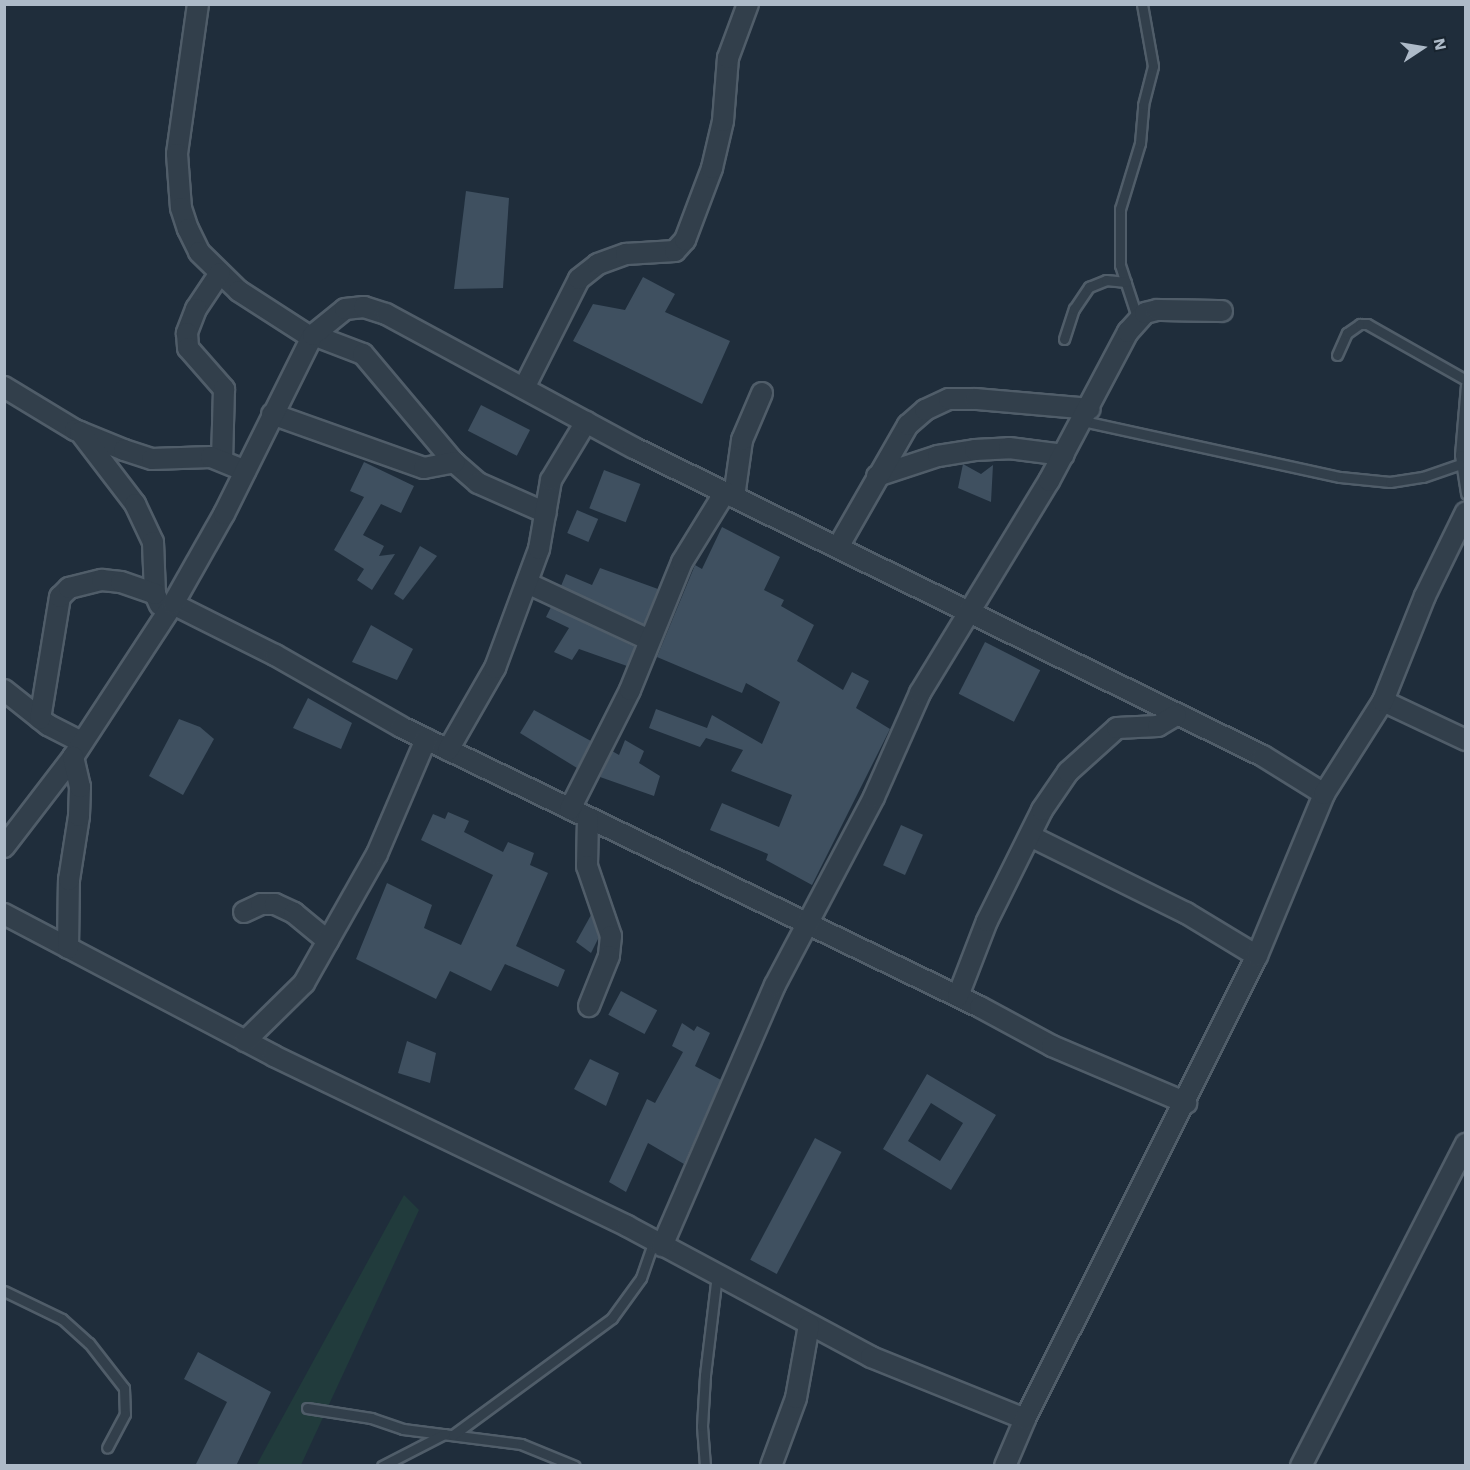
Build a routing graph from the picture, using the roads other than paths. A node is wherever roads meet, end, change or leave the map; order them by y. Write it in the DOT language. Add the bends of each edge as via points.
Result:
graph roads {
  1 [pos="198,4"];
  2 [pos="748,4"];
  3 [pos="1142,4"];
  4 [pos="220,273"];
  5 [pos="1126,282"];
  6 [pos="1222,310"];
  7 [pos="1138,320"];
  8 [pos="312,336"];
  9 [pos="1064,339"];
  10 [pos="1337,355"];
  11 [pos="1466,380"];
  12 [pos="1466,385"];
  13 [pos="4,387"];
  14 [pos="524,388"];
  15 [pos="762,393"];
  16 [pos="1465,396"];
  17 [pos="272,414"];
  18 [pos="1087,415"];
  19 [pos="586,422"];
  20 [pos="80,432"];
  21 [pos="1064,455"];
  22 [pos="222,460"];
  23 [pos="454,462"];
  24 [pos="1460,464"];
  25 [pos="245,471"];
  26 [pos="877,476"];
  27 [pos="730,494"];
  28 [pos="1466,494"];
  29 [pos="1466,512"];
  30 [pos="546,513"];
  31 [pos="838,547"];
  32 [pos="528,583"];
  33 [pos="155,594"];
  34 [pos="170,609"];
  35 [pos="973,613"];
  36 [pos="649,640"];
  37 [pos="4,690"];
  38 [pos="1383,701"];
  39 [pos="1176,715"];
  40 [pos="40,719"];
  41 [pos="426,739"];
  42 [pos="1466,740"];
  43 [pos="78,750"];
  44 [pos="448,750"];
  45 [pos="1324,794"];
  46 [pos="579,814"];
  47 [pos="1030,836"];
  48 [pos="4,847"];
  49 [pos="244,912"];
  50 [pos="4,914"];
  51 [pos="809,925"];
  52 [pos="328,941"];
  53 [pos="68,948"];
  54 [pos="1257,956"];
  55 [pos="958,996"];
  56 [pos="589,1006"];
  57 [pos="245,1041"];
  58 [pos="1186,1103"];
  59 [pos="1466,1144"];
  60 [pos="658,1244"];
  61 [pos="717,1275"];
  62 [pos="4,1291"];
  63 [pos="809,1325"];
  64 [pos="308,1408"];
  65 [pos="1025,1419"];
  66 [pos="448,1434"];
  67 [pos="107,1448"];
  68 [pos="382,1466"];
  69 [pos="575,1466"];
  70 [pos="705,1466"];
  71 [pos="771,1466"];
  72 [pos="1005,1466"];
  73 [pos="1302,1466"];
  1 -- 4 [label="street" via="180,121 178,187 188,229 199,252"];
  2 -- 14 [label="street" via="728,58 723,121 712,168 685,240 675,251 626,254 598,264 579,279"];
  3 -- 5 [label="lane" via="1153,66 1143,105 1140,143 1120,209 1120,265"];
  4 -- 8 [label="street" via="239,291"];
  4 -- 22 [label="street" via="196,309 188,333 188,348 224,389"];
  5 -- 7 [label="lane"];
  5 -- 9 [label="lane" via="1106,280 1089,287 1074,309"];
  6 -- 7 [label="street" via="1156,310"];
  7 -- 18 [label="street"];
  8 -- 14 [label="street" via="345,309 364,308 386,314"];
  8 -- 17 [label="street"];
  8 -- 23 [label="street" via="363,354"];
  10 -- 11 [label="lane" via="1347,333 1367,324 1419,357"];
  12 -- 16 [label="lane"];
  13 -- 20 [label="street"];
  14 -- 19 [label="street"];
  15 -- 27 [label="street" via="742,440"];
  16 -- 24 [label="lane"];
  17 -- 23 [label="street" via="424,468"];
  17 -- 25 [label="street"];
  18 -- 21 [label="street"];
  18 -- 24 [label="lane" via="1340,477 1390,482 1423,477"];
  18 -- 26 [label="street" via="1008,399 949,399 925,410 908,425"];
  19 -- 27 [label="street"];
  19 -- 30 [label="street" via="551,480"];
  20 -- 22 [label="street" via="152,459"];
  20 -- 33 [label="street" via="135,504 153,542"];
  21 -- 26 [label="street" via="1009,448 975,450 938,456"];
  21 -- 35 [label="street"];
  22 -- 25 [label="street"];
  23 -- 30 [label="street" via="478,483"];
  24 -- 28 [label="lane"];
  25 -- 34 [label="street"];
  26 -- 31 [label="street"];
  27 -- 31 [label="street"];
  27 -- 36 [label="street" via="682,562"];
  29 -- 38 [label="street" via="1425,596"];
  30 -- 32 [label="street"];
  31 -- 35 [label="street"];
  32 -- 36 [label="street"];
  32 -- 44 [label="street" via="495,668"];
  33 -- 34 [label="street"];
  33 -- 40 [label="street" via="102,579 69,588 60,597"];
  34 -- 41 [label="street"];
  34 -- 43 [label="street"];
  35 -- 39 [label="street"];
  35 -- 51 [label="street" via="920,693 874,797"];
  36 -- 46 [label="street"];
  37 -- 40 [label="street"];
  38 -- 42 [label="street"];
  38 -- 45 [label="street"];
  39 -- 45 [label="street" via="1263,756"];
  39 -- 47 [label="street" via="1158,726 1117,728 1095,744 1068,772"];
  40 -- 43 [label="street"];
  41 -- 44 [label="street"];
  41 -- 52 [label="street" via="377,854"];
  43 -- 48 [label="street"];
  43 -- 53 [label="street" via="80,806 69,880"];
  44 -- 46 [label="street"];
  45 -- 54 [label="street"];
  46 -- 51 [label="street"];
  46 -- 56 [label="street" via="587,866 610,936 609,956"];
  47 -- 54 [label="street" via="1167,903"];
  47 -- 55 [label="street" via="987,921"];
  49 -- 52 [label="street" via="261,904 275,904 294,913"];
  50 -- 53 [label="street"];
  51 -- 55 [label="street"];
  51 -- 60 [label="street" via="770,996"];
  52 -- 57 [label="street" via="304,983"];
  53 -- 57 [label="street"];
  54 -- 58 [label="street"];
  55 -- 58 [label="street" via="1052,1046"];
  57 -- 60 [label="street"];
  58 -- 65 [label="street"];
  59 -- 73 [label="street"];
  60 -- 61 [label="street"];
  60 -- 66 [label="lane" via="642,1278 612,1318"];
  61 -- 63 [label="street"];
  61 -- 70 [label="lane" via="705,1375"];
  62 -- 67 [label="lane" via="62,1319 89,1343 124,1388 125,1414"];
  63 -- 65 [label="street" via="871,1357"];
  63 -- 71 [label="street" via="796,1398"];
  64 -- 66 [label="lane"];
  65 -- 72 [label="street"];
  66 -- 68 [label="lane"];
  66 -- 69 [label="lane" via="521,1444"];
}
